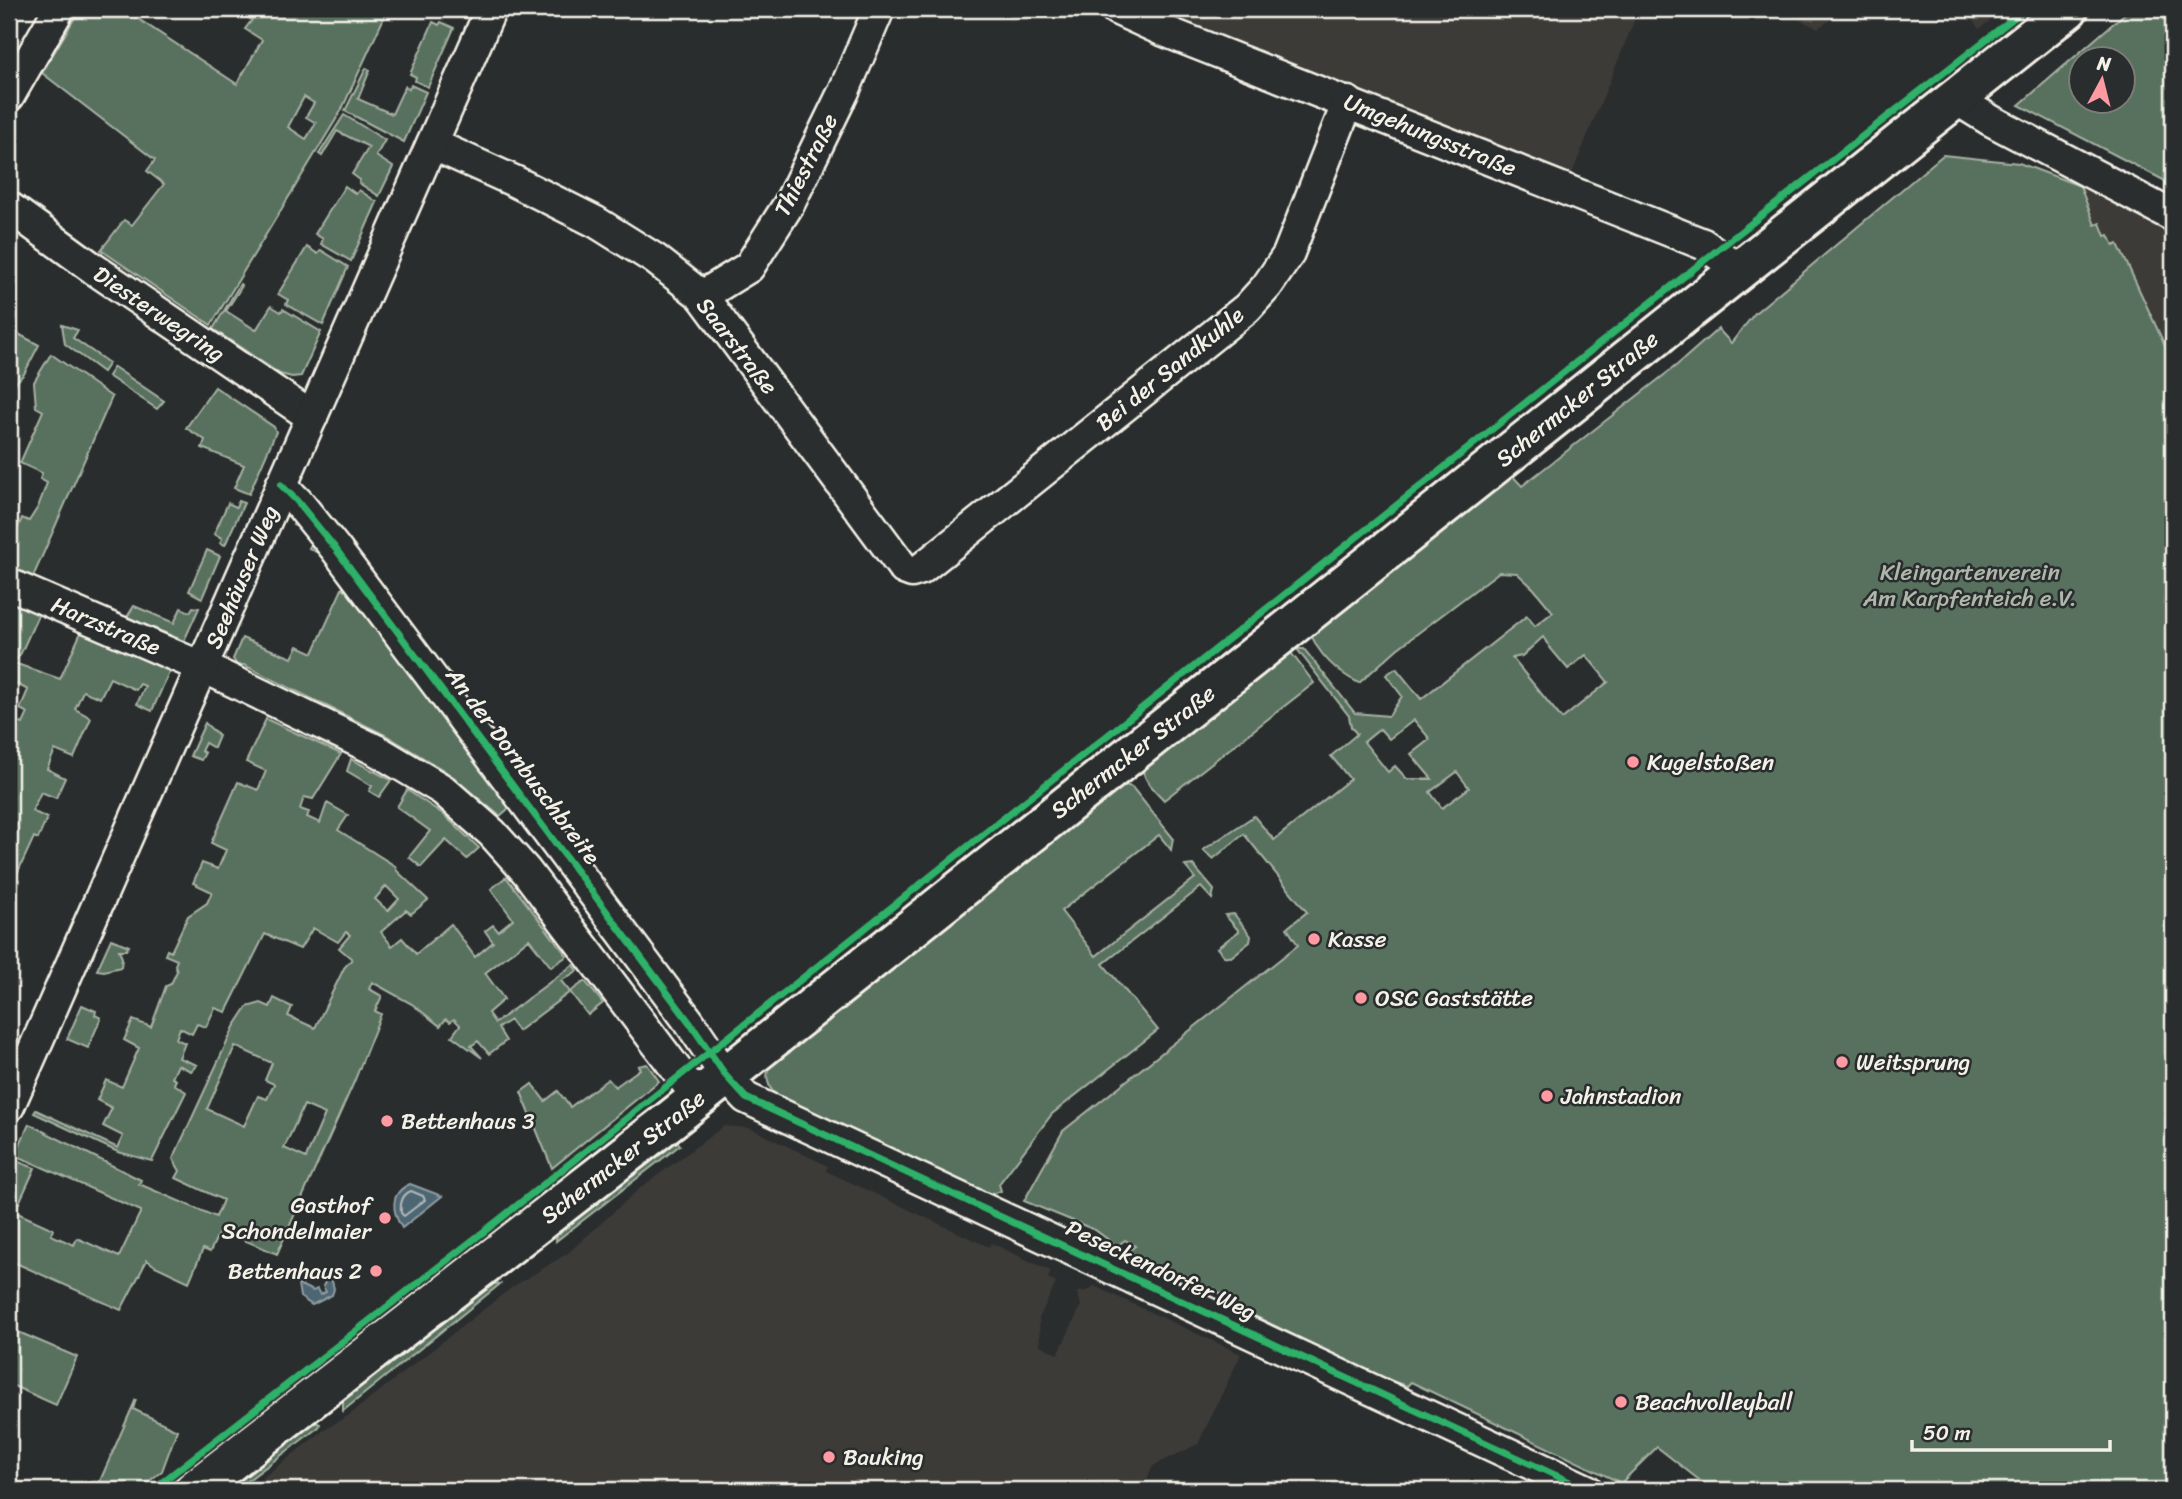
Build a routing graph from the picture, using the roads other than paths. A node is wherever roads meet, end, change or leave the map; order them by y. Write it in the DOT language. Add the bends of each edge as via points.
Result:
graph roads {
  1 [pos="59,9"];
  2 [pos="491,9"];
  3 [pos="879,9"];
  4 [pos="1116,9"];
  5 [pos="2068,9"];
  6 [pos="9,96"];
  7 [pos="1956,99"];
  8 [pos="1348,102"];
  9 [pos="432,144"];
  10 [pos="9,207"];
  11 [pos="2173,216"];
  12 [pos="1736,272"];
  13 [pos="702,296"];
  14 [pos="312,418"];
  15 [pos="281,485"];
  16 [pos="912,572"];
  17 [pos="9,584"];
  18 [pos="202,668"];
  19 [pos="712,1087"];
  20 [pos="9,1106"];
  21 [pos="194,1490"];
  22 [pos="1587,1490"];
  1 -- 6 [label="street"];
  2 -- 9 [label="street, Seehäuser Weg"];
  3 -- 13 [label="street, Thiestraße" via="789,204 749,267"];
  4 -- 8 [label="street, Umgehungsstraße"];
  5 -- 7 [label="main road, Schermcker Straße"];
  7 -- 11 [label="street"];
  7 -- 12 [label="main road, Schermcker Straße"];
  8 -- 12 [label="street, Umgehungsstraße" via="1703,244"];
  8 -- 16 [label="street, Bei der Sandkuhle" via="1288,254 1247,308"];
  9 -- 13 [label="street, Saarstraße" via="596,222 656,259"];
  9 -- 14 [label="street, Seehäuser Weg"];
  10 -- 14 [label="street, Diesterwegring"];
  12 -- 19 [label="main road, Schermcker Straße"];
  13 -- 16 [label="street, Saarstraße" via="904,569"];
  14 -- 15 [label="street, Seehäuser Weg"];
  15 -- 18 [label="street, Seehäuser Weg"];
  15 -- 19 [label="street, An der Dornbuschbreite" via="335,548 690,1023"];
  17 -- 18 [label="street, Harzstraße"];
  18 -- 19 [label="street" via="376,750 467,810"];
  18 -- 20 [label="street, Seehäuser Weg"];
  19 -- 21 [label="main road, Schermcker Straße"];
  19 -- 22 [label="street, Peseckendorfer Weg" via="746,1098"];
}
